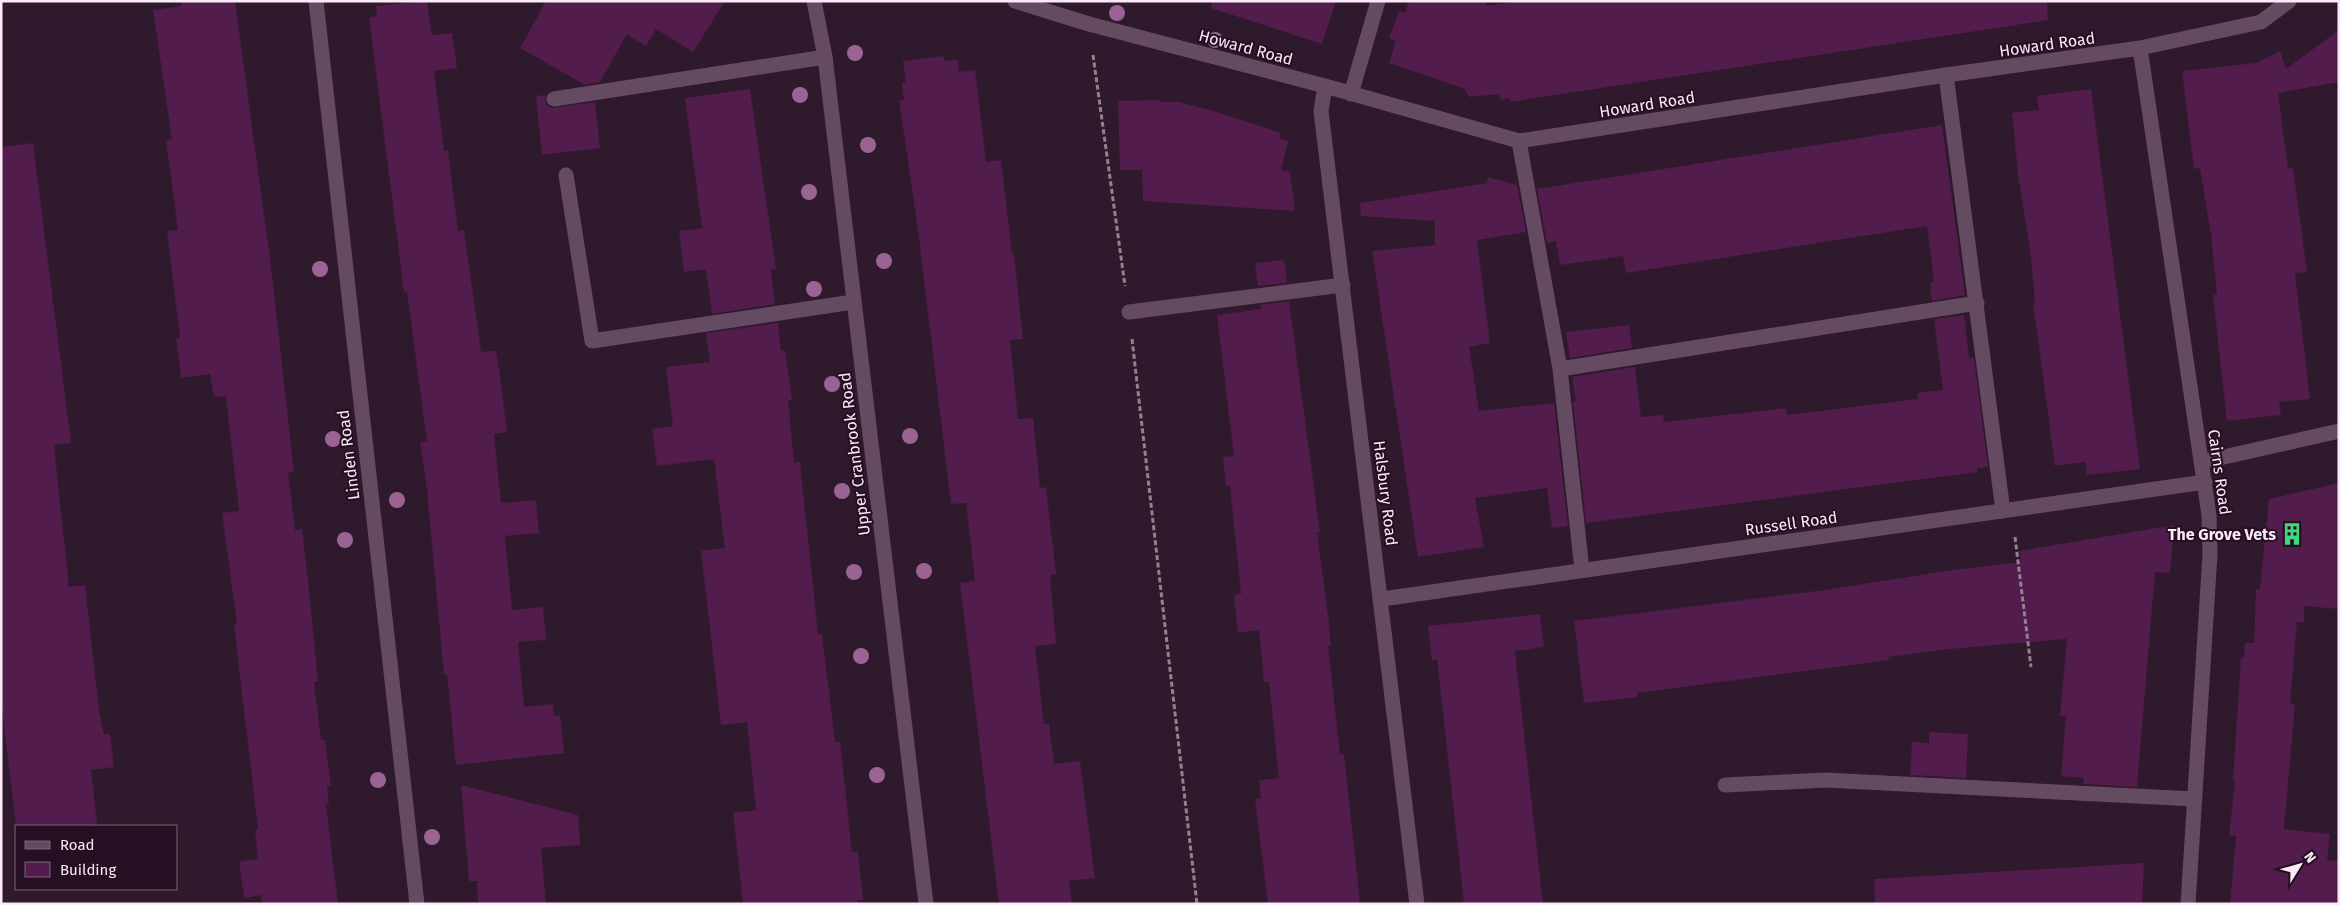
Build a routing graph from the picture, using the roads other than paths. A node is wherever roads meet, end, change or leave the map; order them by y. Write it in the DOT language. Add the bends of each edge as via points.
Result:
graph roads {
  1 [pos="316,1"];
  2 [pos="814,1"];
  3 [pos="1015,1"];
  4 [pos="1378,1"];
  5 [pos="2289,1"];
  6 [pos="2140,48"];
  7 [pos="825,57"];
  8 [pos="1946,75"];
  9 [pos="1326,86"];
  10 [pos="1351,94"];
  11 [pos="554,100"];
  12 [pos="1519,141"];
  13 [pos="566,175"];
  14 [pos="1343,285"];
  15 [pos="853,302"];
  16 [pos="1977,303"];
  17 [pos="1128,312"];
  18 [pos="1560,369"];
  19 [pos="2339,431"];
  20 [pos="2202,462"];
  21 [pos="2205,482"];
  22 [pos="2007,510"];
  23 [pos="1582,570"];
  24 [pos="1382,599"];
  25 [pos="1725,785"];
  26 [pos="2194,800"];
  27 [pos="417,904"];
  28 [pos="926,904"];
  29 [pos="1417,904"];
  30 [pos="2188,904"];
  1 -- 27 [label="street, Linden Road"];
  2 -- 7 [label="street, Upper Cranbrook Road"];
  3 -- 9 [label="street, Howard Road" via="1088,24"];
  4 -- 10 [label="street"];
  5 -- 6 [label="street, Howard Road" via="2261,22"];
  6 -- 8 [label="street, Howard Road"];
  6 -- 20 [label="street, Cairns Road"];
  7 -- 11 [label="street"];
  7 -- 15 [label="street, Upper Cranbrook Road"];
  8 -- 12 [label="street, Howard Road"];
  8 -- 16 [label="street"];
  9 -- 10 [label="street, Howard Road"];
  9 -- 14 [label="street, Halsbury Road" via="1321,112"];
  10 -- 12 [label="street, Howard Road"];
  12 -- 18 [label="street"];
  13 -- 15 [label="street" via="592,341"];
  14 -- 17 [label="street"];
  14 -- 24 [label="street, Halsbury Road"];
  15 -- 28 [label="street, Upper Cranbrook Road"];
  16 -- 18 [label="street"];
  16 -- 22 [label="street"];
  18 -- 23 [label="street"];
  19 -- 20 [label="street"];
  20 -- 21 [label="street, Cairns Road"];
  21 -- 22 [label="street, Russell Road"];
  21 -- 26 [label="street, Cairns Road" via="2210,515 2210,554"];
  22 -- 23 [label="street, Russell Road"];
  23 -- 24 [label="street, Russell Road"];
  24 -- 29 [label="street, Halsbury Road"];
  25 -- 26 [label="street" via="1826,780"];
  26 -- 30 [label="street, Cairns Road"];
}
